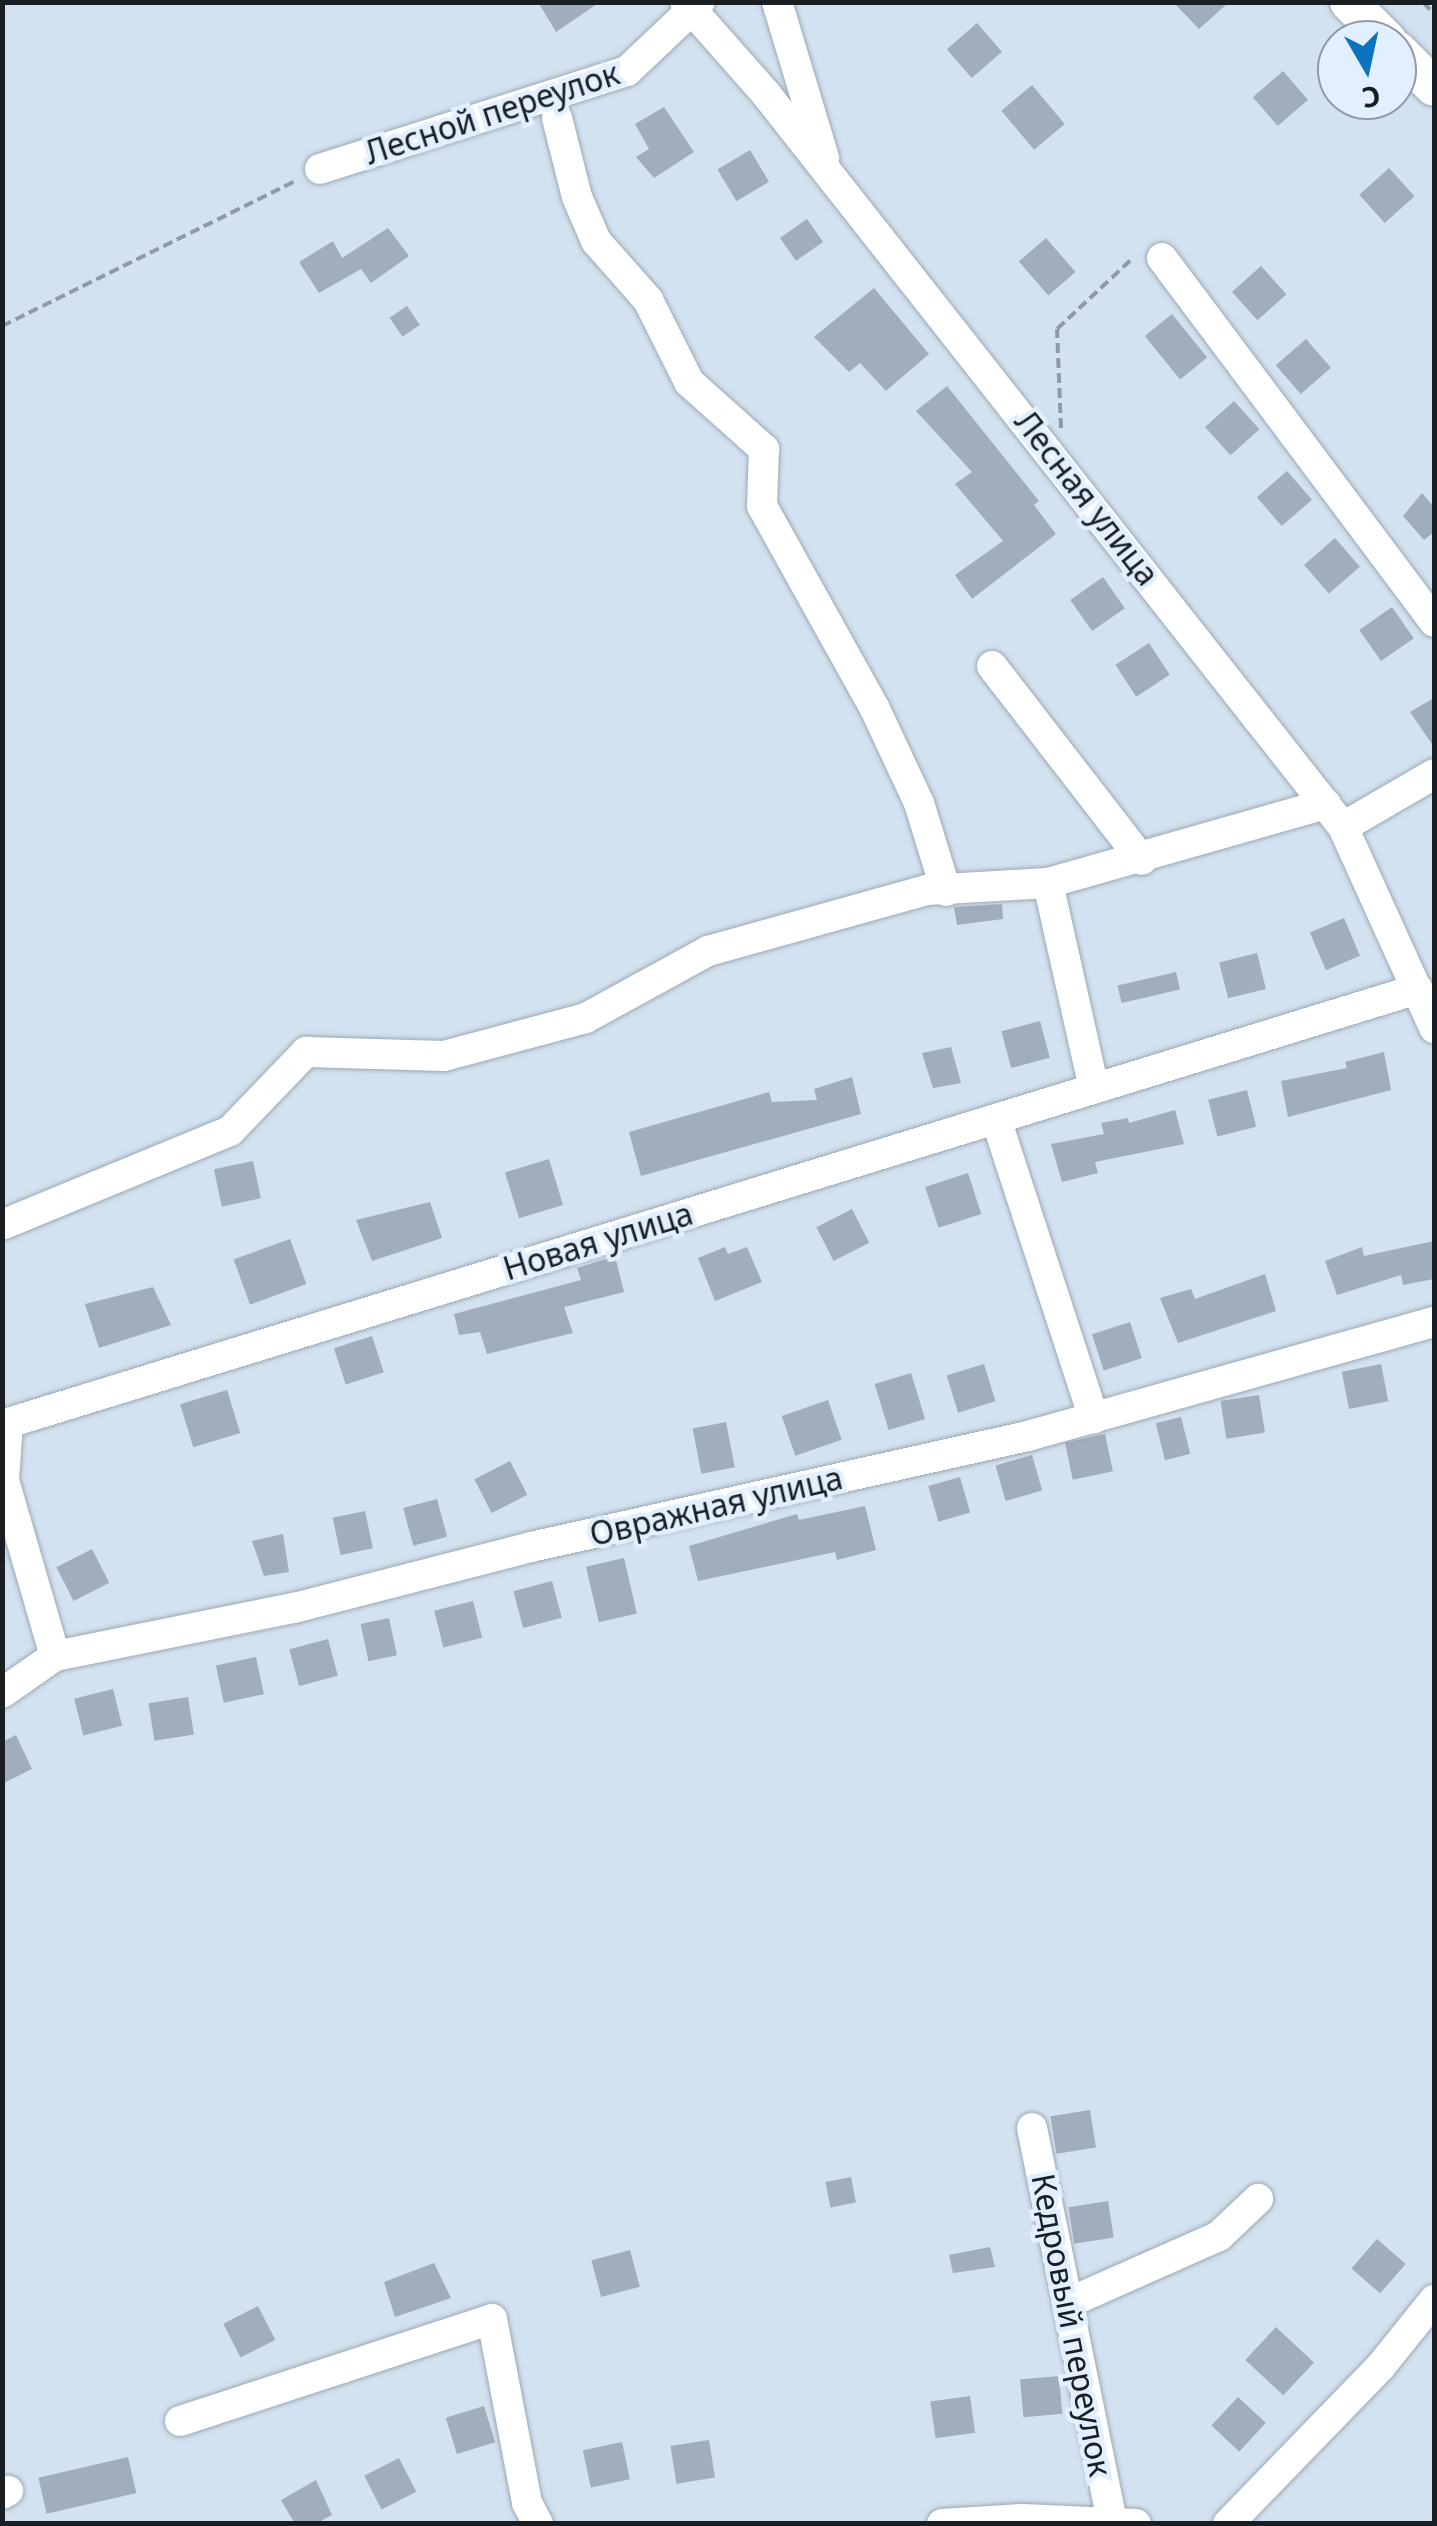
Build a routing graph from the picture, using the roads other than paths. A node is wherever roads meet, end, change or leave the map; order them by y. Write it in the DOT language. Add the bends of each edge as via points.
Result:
graph roads {
  1 [pos="777,2"];
  2 [pos="1349,2"];
  3 [pos="692,5"];
  4 [pos="1367,20"];
  5 [pos="556,118"];
  6 [pos="320,170"];
  7 [pos="828,172"];
  8 [pos="1162,258"];
  9 [pos="1434,622"];
  10 [pos="992,666"];
  11 [pos="1434,774"];
  12 [pos="1334,815"];
  13 [pos="1142,860"];
  14 [pos="1048,883"];
  15 [pos="946,891"];
  16 [pos="1418,988"];
  17 [pos="1434,1028"];
  18 [pos="1094,1088"];
  19 [pos="996,1119"];
  20 [pos="2,1225"];
  21 [pos="1434,1322"];
  22 [pos="5,1415"];
  23 [pos="1094,1418"];
  24 [pos="55,1656"];
  25 [pos="2,1693"];
  26 [pos="1032,2128"];
  27 [pos="1258,2199"];
  28 [pos="1434,2300"];
  29 [pos="1068,2303"];
  30 [pos="180,2422"];
  31 [pos="1112,2522"];
  32 [pos="538,2524"];
  33 [pos="942,2524"];
  34 [pos="1136,2524"];
  35 [pos="1228,2524"];
  1 -- 7 [label="street"];
  2 -- 4 [label="main road"];
  3 -- 6 [label="street, Лесной переулок" via="626,71"];
  3 -- 7 [label="street, Лесная улица"];
  5 -- 15 [label="street" via="596,241 648,300 689,382 764,449 762,506 874,707 919,802"];
  7 -- 12 [label="street, Лесная улица"];
  8 -- 9 [label="street"];
  10 -- 13 [label="street"];
  11 -- 12 [label="street"];
  12 -- 13 [label="street"];
  12 -- 16 [label="street, Лесная улица"];
  13 -- 14 [label="street"];
  14 -- 15 [label="street"];
  14 -- 18 [label="street"];
  15 -- 20 [label="street" via="926,890 708,951 586,1018 444,1056 306,1052 230,1131"];
  16 -- 17 [label="street, Лесная улица"];
  16 -- 18 [label="street, Новая улица"];
  18 -- 19 [label="street, Новая улица"];
  19 -- 22 [label="street, Новая улица"];
  19 -- 23 [label="street"];
  21 -- 23 [label="street, Овражная улица"];
  22 -- 24 [label="street, Новая улица" via="4,1480"];
  23 -- 24 [label="street, Овражная улица" via="294,1608"];
  24 -- 25 [label="street, Овражная улица"];
  26 -- 29 [label="street, Кедровый переулок"];
  27 -- 29 [label="street" via="1220,2236"];
  28 -- 35 [label="street" via="1381,2366"];
  29 -- 31 [label="street, Кедровый переулок"];
  30 -- 32 [label="street" via="492,2319 526,2502"];
  31 -- 33 [label="street" via="1022,2518"];
  31 -- 34 [label="street"];
}
